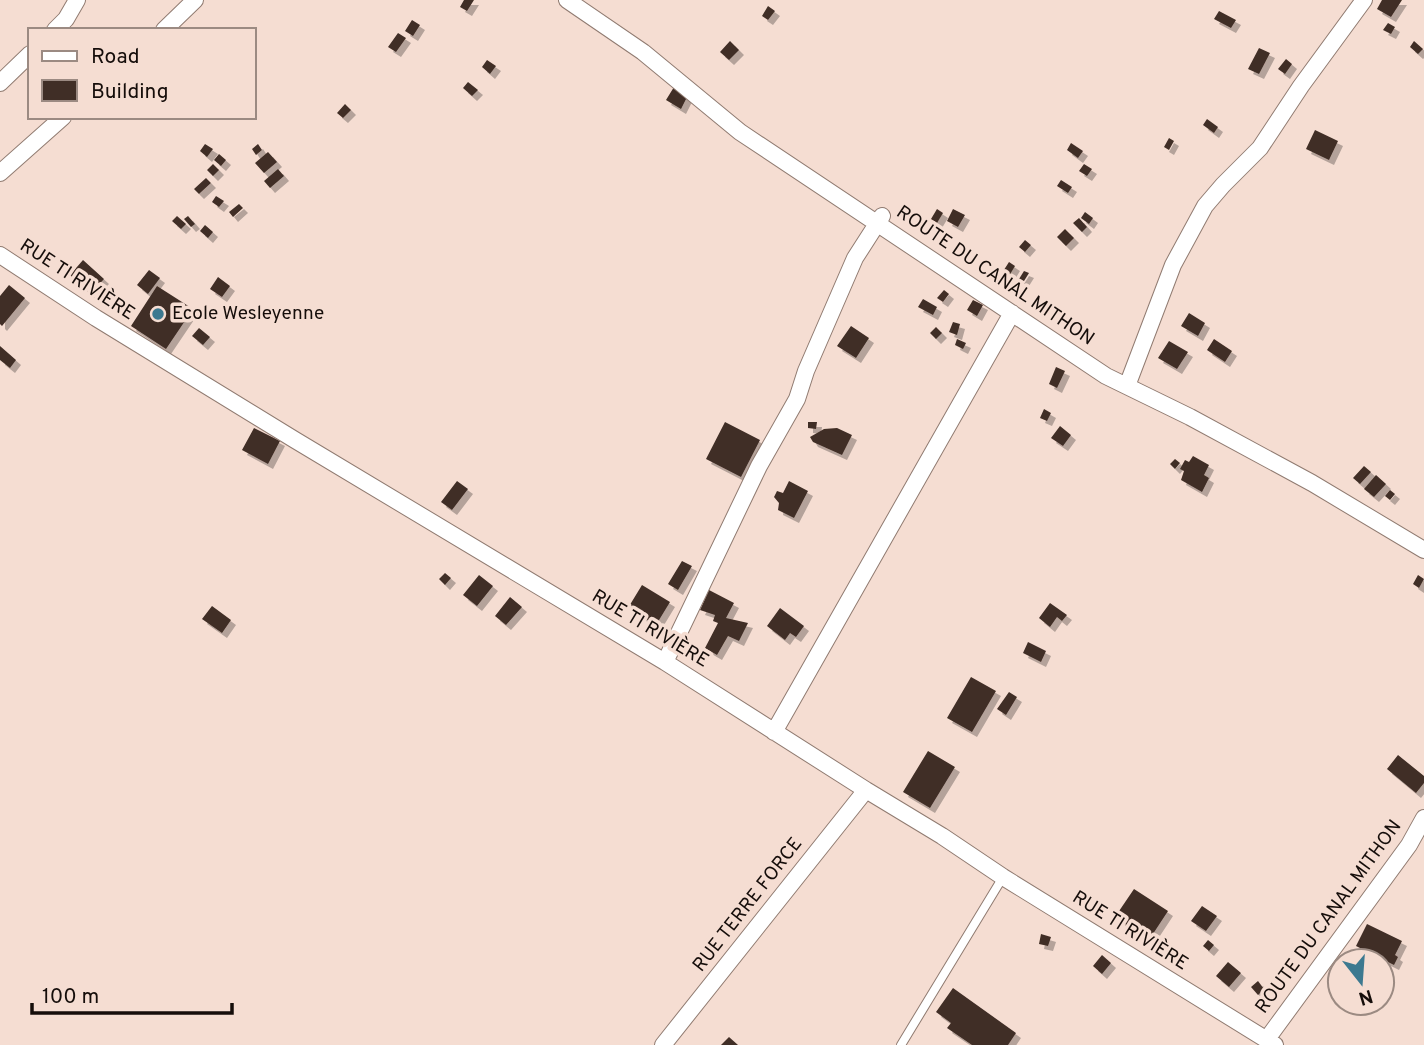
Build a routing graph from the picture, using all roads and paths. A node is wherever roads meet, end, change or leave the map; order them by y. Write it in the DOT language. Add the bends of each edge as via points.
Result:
graph roads {
  1 [pos="77,0"];
  2 [pos="195,0"];
  3 [pos="566,0"];
  4 [pos="1364,0"];
  5 [pos="57,28"];
  6 [pos="166,28"];
  7 [pos="28,56"];
  8 [pos="0,83"];
  9 [pos="61,119"];
  10 [pos="0,173"];
  11 [pos="879,219"];
  12 [pos="0,255"];
  13 [pos="1012,313"];
  14 [pos="1127,386"];
  15 [pos="1424,550"];
  16 [pos="665,662"];
  17 [pos="774,732"];
  18 [pos="866,790"];
  19 [pos="1424,818"];
  20 [pos="1003,877"];
  21 [pos="1271,1042"];
  22 [pos="663,1045"];
  23 [pos="901,1045"];
  1 -- 5 [label="street"];
  2 -- 6 [label="street"];
  3 -- 11 [label="street, ROUTE DU CANAL MITHON" via="643,52 740,132"];
  4 -- 14 [label="street" via="1259,148 1200,215 1173,265"];
  7 -- 8 [label="street"];
  9 -- 10 [label="street"];
  11 -- 13 [label="street, ROUTE DU CANAL MITHON"];
  11 -- 16 [label="street" via="855,258 797,399 759,466"];
  12 -- 16 [label="street, RUE TI RIVIÈRE" via="295,440"];
  13 -- 14 [label="street, ROUTE DU CANAL MITHON"];
  13 -- 17 [label="street"];
  14 -- 15 [label="street, ROUTE DU CANAL MITHON" via="1312,483"];
  16 -- 17 [label="street, RUE TI RIVIÈRE"];
  17 -- 18 [label="street, RUE TI RIVIÈRE"];
  18 -- 20 [label="street, RUE TI RIVIÈRE"];
  18 -- 22 [label="street, RUE TERRE FORCE"];
  19 -- 21 [label="street, ROUTE DU CANAL MITHON"];
  20 -- 21 [label="street, RUE TI RIVIÈRE"];
  20 -- 23 [label="lane"];
}
